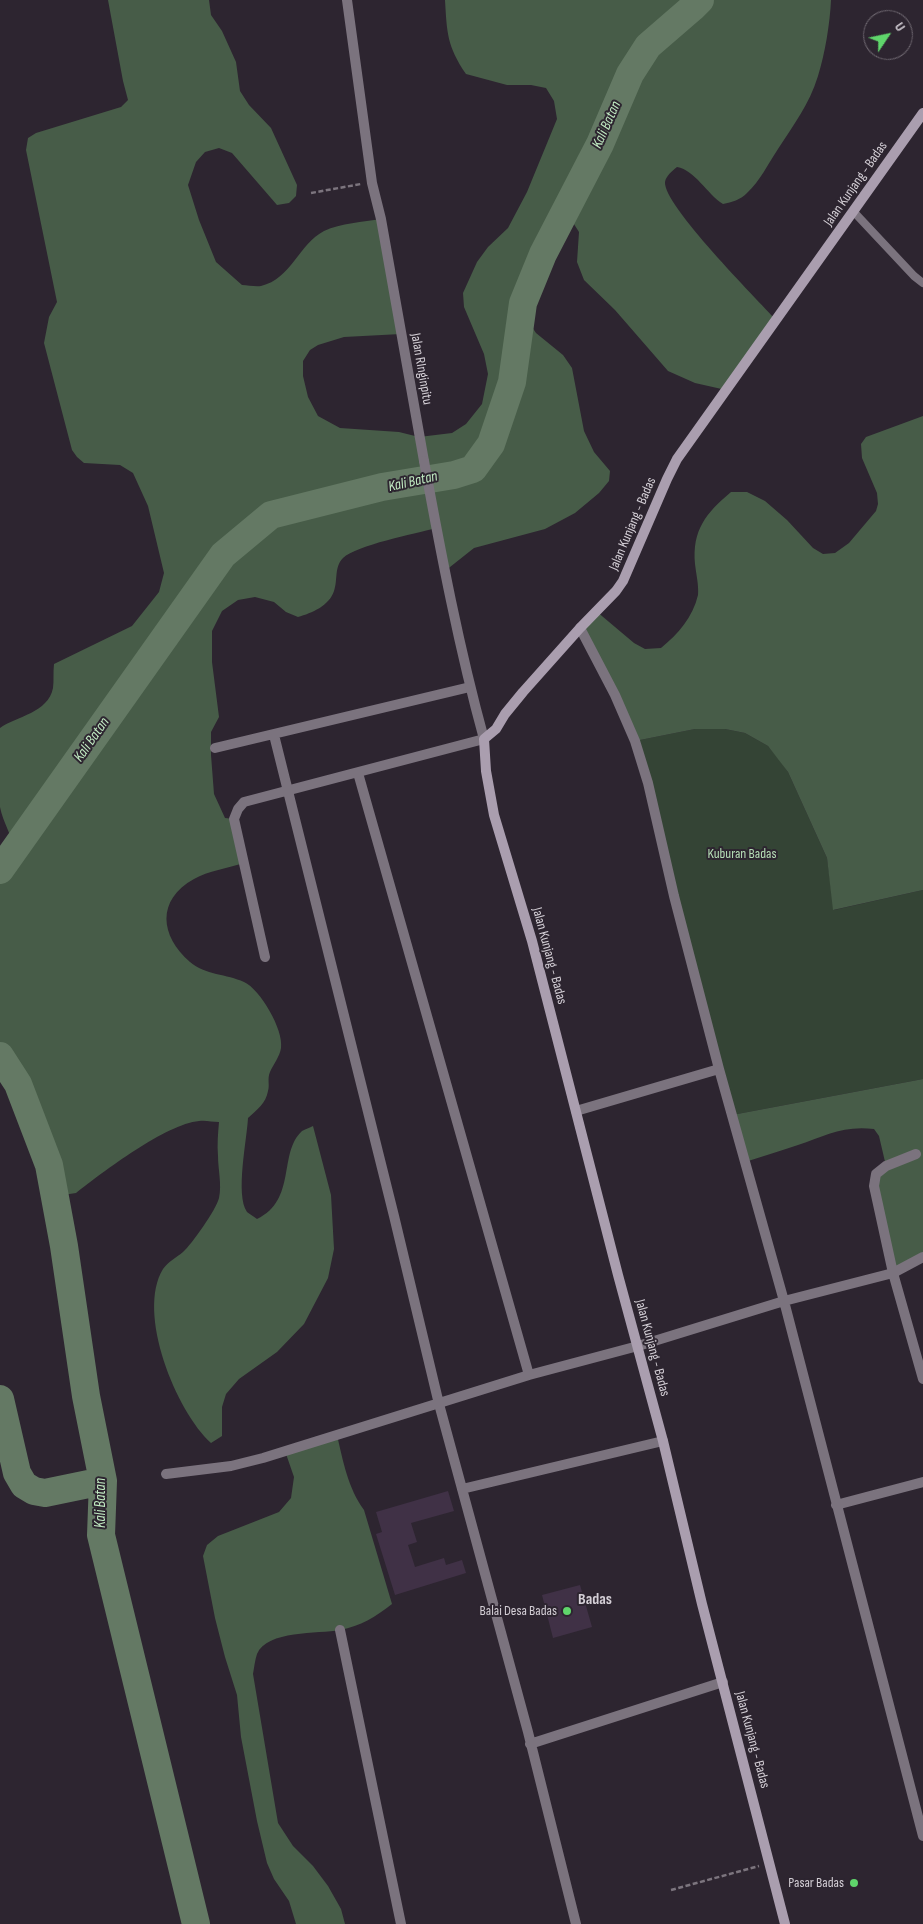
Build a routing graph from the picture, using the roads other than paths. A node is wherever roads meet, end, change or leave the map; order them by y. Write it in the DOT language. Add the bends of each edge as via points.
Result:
graph roads {
  1 [pos="346,0"];
  2 [pos="923,113"];
  3 [pos="854,211"];
  4 [pos="923,284"];
  5 [pos="580,628"];
  6 [pos="470,687"];
  7 [pos="274,735"];
  8 [pos="484,739"];
  9 [pos="215,748"];
  10 [pos="358,773"];
  11 [pos="288,792"];
  12 [pos="265,957"];
  13 [pos="719,1069"];
  14 [pos="576,1111"];
  15 [pos="916,1154"];
  16 [pos="923,1257"];
  17 [pos="893,1273"];
  18 [pos="784,1302"];
  19 [pos="638,1346"];
  20 [pos="529,1375"];
  21 [pos="923,1379"];
  22 [pos="439,1404"];
  23 [pos="663,1441"];
  24 [pos="166,1474"];
  25 [pos="923,1482"];
  26 [pos="462,1489"];
  27 [pos="836,1505"];
  28 [pos="340,1630"];
  29 [pos="723,1682"];
  30 [pos="530,1744"];
  31 [pos="923,1836"];
  32 [pos="401,1924"];
  33 [pos="576,1924"];
  34 [pos="785,1924"];
  1 -- 6 [label="street, Jalan RInginpitu" via="372,183 436,528"];
  2 -- 3 [label="main road, Jalan Kunjang - Badas"];
  3 -- 4 [label="lane"];
  3 -- 5 [label="main road, Jalan Kunjang - Badas" via="677,459 624,581"];
  5 -- 8 [label="main road, Jalan Kunjang - Badas" via="511,706 496,729"];
  5 -- 13 [label="street" via="635,741"];
  6 -- 7 [label="street"];
  6 -- 8 [label="street, Jalan RInginpitu"];
  7 -- 9 [label="street"];
  7 -- 11 [label="street"];
  8 -- 10 [label="street"];
  8 -- 14 [label="main road, Jalan Kunjang - Badas" via="494,815 532,941"];
  10 -- 11 [label="street"];
  10 -- 20 [label="street"];
  11 -- 12 [label="street" via="244,802 234,819"];
  11 -- 22 [label="street"];
  13 -- 14 [label="street"];
  13 -- 18 [label="street"];
  14 -- 19 [label="main road, Jalan Kunjang - Badas"];
  15 -- 17 [label="street" via="886,1166 876,1174 874,1186"];
  16 -- 17 [label="street"];
  17 -- 18 [label="street"];
  17 -- 21 [label="street"];
  18 -- 19 [label="street"];
  18 -- 27 [label="street"];
  19 -- 20 [label="street"];
  19 -- 23 [label="main road, Jalan Kunjang - Badas"];
  20 -- 22 [label="street"];
  22 -- 24 [label="street" via="255,1460"];
  22 -- 26 [label="street"];
  23 -- 26 [label="street"];
  23 -- 29 [label="main road, Jalan Kunjang - Badas"];
  25 -- 27 [label="street"];
  26 -- 30 [label="street"];
  27 -- 31 [label="street"];
  28 -- 32 [label="street"];
  29 -- 30 [label="street"];
  29 -- 34 [label="main road, Jalan Kunjang - Badas"];
  30 -- 33 [label="street"];
}
